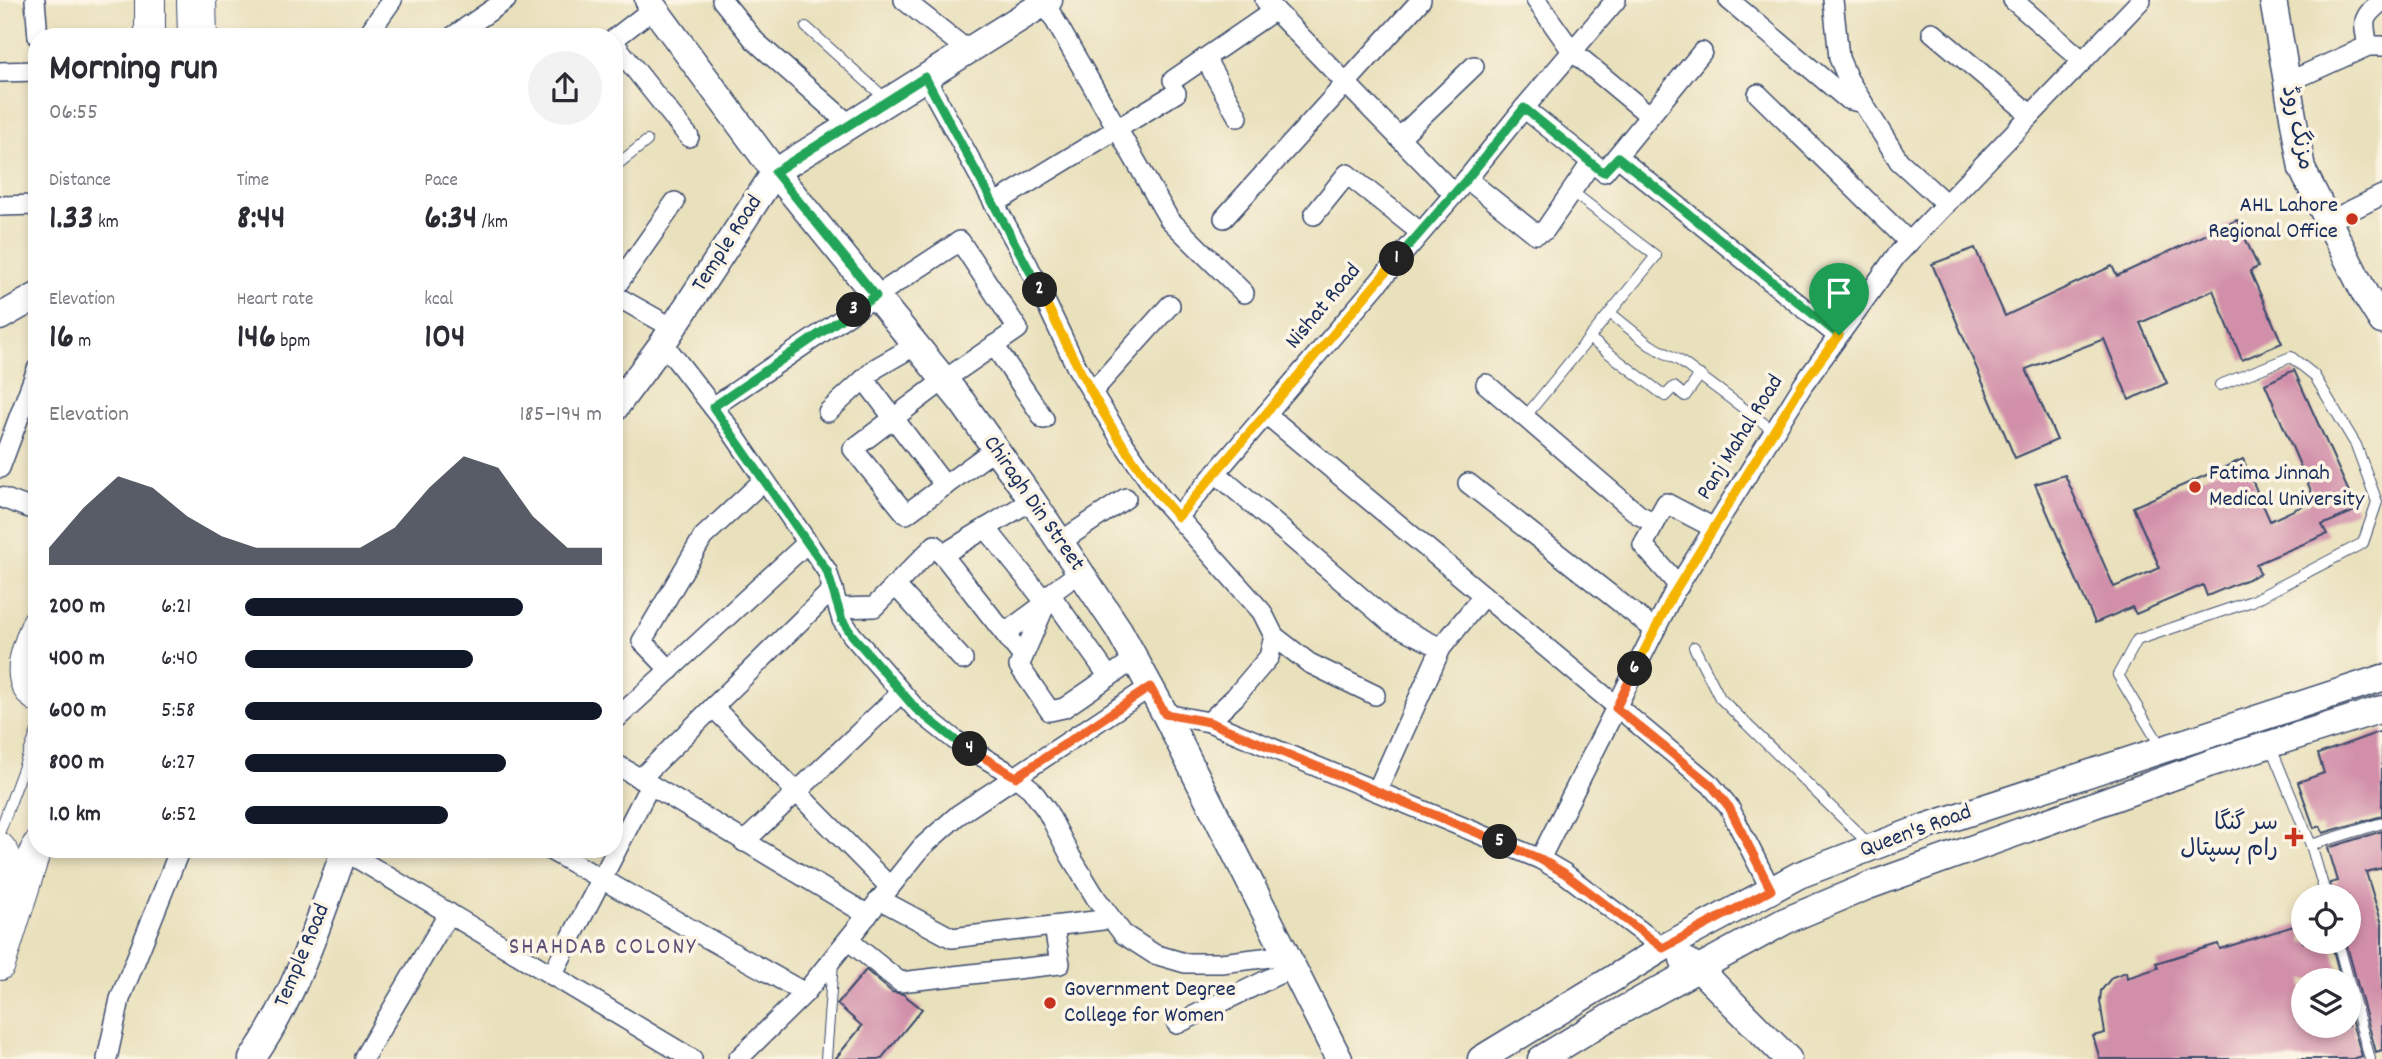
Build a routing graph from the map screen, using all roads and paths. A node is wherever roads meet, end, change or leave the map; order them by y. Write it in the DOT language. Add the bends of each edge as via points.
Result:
graph roads {
  1 [pos="35,0"];
  2 [pos="150,0"];
  3 [pos="182,0"];
  4 [pos="201,0"];
  5 [pos="392,0"];
  6 [pos="506,0"];
  7 [pos="722,0"];
  8 [pos="904,0"];
  9 [pos="1421,0"];
  10 [pos="1536,0"];
  11 [pos="1616,0"];
  12 [pos="1729,0"];
  13 [pos="1833,0"];
  14 [pos="2013,0"];
  15 [pos="2273,0"];
  16 [pos="1047,1"];
  17 [pos="2382,1"];
  18 [pos="2130,3"];
  19 [pos="651,4"];
  20 [pos="1270,5"];
  21 [pos="806,27"];
  22 [pos="37,28"];
  23 [pos="150,28"];
  24 [pos="183,28"];
  25 [pos="202,28"];
  26 [pos="372,28"];
  27 [pos="465,28"];
  28 [pos="623,32"];
  29 [pos="1932,32"];
  30 [pos="2375,46"];
  31 [pos="967,50"];
  32 [pos="1572,51"];
  33 [pos="1702,52"];
  34 [pos="623,53"];
  35 [pos="1205,58"];
  36 [pos="2083,61"];
  37 [pos="1474,66"];
  38 [pos="28,71"];
  39 [pos="0,72"];
  40 [pos="925,77"];
  41 [pos="1347,83"];
  42 [pos="2286,83"];
  43 [pos="1758,94"];
  44 [pos="888,101"];
  45 [pos="1863,103"];
  46 [pos="1524,108"];
  47 [pos="1649,115"];
  48 [pos="2031,115"];
  49 [pos="1238,117"];
  50 [pos="850,124"];
  51 [pos="1117,129"];
  52 [pos="689,137"];
  53 [pos="1399,138"];
  54 [pos="647,141"];
  55 [pos="1618,157"];
  56 [pos="623,160"];
  57 [pos="1591,163"];
  58 [pos="775,172"];
  59 [pos="1460,186"];
  60 [pos="1571,191"];
  61 [pos="2382,195"];
  62 [pos="675,202"];
  63 [pos="994,204"];
  64 [pos="1946,204"];
  65 [pos="28,205"];
  66 [pos="0,206"];
  67 [pos="1314,215"];
  68 [pos="1224,218"];
  69 [pos="2328,222"];
  70 [pos="1420,232"];
  71 [pos="1909,242"];
  72 [pos="623,276"];
  73 [pos="1244,293"];
  74 [pos="876,296"];
  75 [pos="28,301"];
  76 [pos="623,302"];
  77 [pos="1170,305"];
  78 [pos="1609,313"];
  79 [pos="0,317"];
  80 [pos="2382,321"];
  81 [pos="668,335"];
  82 [pos="1839,335"];
  83 [pos="1589,338"];
  84 [pos="916,345"];
  85 [pos="994,345"];
  86 [pos="1700,375"];
  87 [pos="864,379"];
  88 [pos="944,380"];
  89 [pos="1486,384"];
  90 [pos="2220,385"];
  91 [pos="28,386"];
  92 [pos="1092,392"];
  93 [pos="623,397"];
  94 [pos="713,407"];
  95 [pos="828,412"];
  96 [pos="1266,414"];
  97 [pos="1525,417"];
  98 [pos="894,418"];
  99 [pos="1044,419"];
  100 [pos="6,429"];
  101 [pos="1774,432"];
  102 [pos="995,449"];
  103 [pos="0,468"];
  104 [pos="1216,473"];
  105 [pos="764,480"];
  106 [pos="1468,483"];
  107 [pos="945,486"];
  108 [pos="0,497"];
  109 [pos="1126,498"];
  110 [pos="1032,500"];
  111 [pos="28,508"];
  112 [pos="1178,517"];
  113 [pos="1656,523"];
  114 [pos="986,528"];
  115 [pos="1714,528"];
  116 [pos="1060,542"];
  117 [pos="807,543"];
  118 [pos="942,555"];
  119 [pos="1080,572"];
  120 [pos="895,585"];
  121 [pos="1679,586"];
  122 [pos="1483,596"];
  123 [pos="836,598"];
  124 [pos="1048,599"];
  125 [pos="28,618"];
  126 [pos="1655,630"];
  127 [pos="1005,633"];
  128 [pos="1274,636"];
  129 [pos="1694,647"];
  130 [pos="1441,649"];
  131 [pos="28,652"];
  132 [pos="1023,657"];
  133 [pos="1135,659"];
  134 [pos="963,660"];
  135 [pos="670,670"];
  136 [pos="0,672"];
  137 [pos="1109,677"];
  138 [pos="2382,678"];
  139 [pos="1150,687"];
  140 [pos="28,689"];
  141 [pos="901,693"];
  142 [pos="1375,695"];
  143 [pos="713,707"];
  144 [pos="1616,708"];
  145 [pos="2382,709"];
  146 [pos="623,713"];
  147 [pos="1165,714"];
  148 [pos="1209,722"];
  149 [pos="2270,744"];
  150 [pos="2163,751"];
  151 [pos="28,755"];
  152 [pos="623,769"];
  153 [pos="1016,777"];
  154 [pos="645,782"];
  155 [pos="1377,791"];
  156 [pos="797,792"];
  157 [pos="2382,823"];
  158 [pos="623,830"];
  159 [pos="0,831"];
  160 [pos="744,842"];
  161 [pos="2311,845"];
  162 [pos="1873,847"];
  163 [pos="0,848"];
  164 [pos="33,858"];
  165 [pos="176,858"];
  166 [pos="342,858"];
  167 [pos="358,858"];
  168 [pos="564,858"];
  169 [pos="611,858"];
  170 [pos="1540,859"];
  171 [pos="601,879"];
  172 [pos="2322,884"];
  173 [pos="1771,890"];
  174 [pos="879,900"];
  175 [pos="449,913"];
  176 [pos="1111,919"];
  177 [pos="1054,926"];
  178 [pos="848,940"];
  179 [pos="1663,948"];
  180 [pos="4,953"];
  181 [pos="2341,954"];
  182 [pos="833,958"];
  183 [pos="1290,961"];
  184 [pos="1698,968"];
  185 [pos="552,975"];
  186 [pos="805,993"];
  187 [pos="1177,1024"];
  188 [pos="363,1057"];
  189 [pos="107,1059"];
  190 [pos="252,1059"];
  191 [pos="692,1059"];
  192 [pos="738,1059"];
  193 [pos="827,1059"];
  194 [pos="1339,1059"];
  195 [pos="1481,1059"];
  196 [pos="1541,1059"];
  197 [pos="1788,1059"];
  198 [pos="2370,1059"];
  1 -- 22 [label="street"];
  2 -- 23 [label="main road"];
  3 -- 24 [label="lane"];
  4 -- 25 [label="main road"];
  5 -- 26 [label="street"];
  6 -- 27 [label="street"];
  7 -- 50 [label="street" via="755,41"];
  8 -- 31 [label="street"];
  9 -- 41 [label="street"];
  10 -- 32 [label="street"];
  11 -- 32 [label="street, Nishat Road"];
  12 -- 45 [label="street" via="1847,99"];
  13 -- 45 [label="street" via="1839,58"];
  14 -- 36 [label="street"];
  15 -- 42 [label="street, مزنگ روڈ"];
  16 -- 31 [label="street, Temple Road"];
  16 -- 51 [label="street"];
  17 -- 30 [label="street" via="2363,20"];
  18 -- 36 [label="street, Panj Mahal Road"];
  19 -- 28 [label="street"];
  19 -- 58 [label="street, Chiragh Din Street"];
  20 -- 35 [label="street"];
  20 -- 41 [label="street"];
  21 -- 44 [label="lane"];
  29 -- 48 [label="street"];
  30 -- 42 [label="street"];
  31 -- 40 [label="street, Temple Road"];
  32 -- 46 [label="street, Nishat Road"];
  32 -- 47 [label="street"];
  33 -- 47 [label="street"];
  34 -- 52 [label="street"];
  35 -- 49 [label="street"];
  35 -- 51 [label="street"];
  36 -- 48 [label="street, Panj Mahal Road"];
  37 -- 53 [label="street"];
  38 -- 39 [label="street"];
  40 -- 44 [label="street, Temple Road"];
  40 -- 63 [label="street"];
  41 -- 53 [label="street"];
  41 -- 68 [label="street"];
  42 -- 69 [label="street, مزنگ روڈ" via="2302,169"];
  43 -- 71 [label="street"];
  44 -- 50 [label="street, Temple Road"];
  45 -- 64 [label="street" via="1899,161"];
  46 -- 57 [label="street"];
  46 -- 59 [label="street, Nishat Road"];
  47 -- 55 [label="street"];
  48 -- 64 [label="street, Panj Mahal Road"];
  50 -- 58 [label="street, Temple Road"];
  51 -- 63 [label="street"];
  51 -- 73 [label="street" via="1169,219"];
  53 -- 59 [label="street"];
  54 -- 56 [label="lane"];
  55 -- 57 [label="street" via="1604,172"];
  55 -- 82 [label="street"];
  57 -- 60 [label="street"];
  58 -- 74 [label="street, Chiragh Din Street"];
  58 -- 81 [label="street, Temple Road"];
  59 -- 60 [label="street" via="1536,234 1545,230"];
  59 -- 70 [label="street, Nishat Road"];
  60 -- 78 [label="lane" via="1656,256"];
  61 -- 69 [label="street"];
  62 -- 72 [label="street"];
  63 -- 92 [label="street"];
  64 -- 71 [label="street, Panj Mahal Road"];
  65 -- 66 [label="street"];
  67 -- 70 [label="street" via="1347,174"];
  69 -- 80 [label="street, مزنگ روڈ"];
  70 -- 96 [label="street, Nishat Road"];
  71 -- 82 [label="street, Panj Mahal Road"];
  74 -- 84 [label="street, Chiragh Din Street"];
  74 -- 85 [label="street" via="960,241 1018,329"];
  74 -- 94 [label="street"];
  75 -- 79 [label="street"];
  76 -- 81 [label="street"];
  77 -- 92 [label="street"];
  78 -- 83 [label="lane"];
  78 -- 86 [label="lane"];
  81 -- 93 [label="street, Temple Road"];
  81 -- 94 [label="street"];
  82 -- 101 [label="street, Panj Mahal Road"];
  83 -- 86 [label="lane" via="1665,396 1674,387 1685,396"];
  83 -- 97 [label="lane"];
  84 -- 87 [label="street"];
  84 -- 88 [label="street, Chiragh Din Street"];
  85 -- 88 [label="street"];
  85 -- 99 [label="street"];
  86 -- 101 [label="lane"];
  87 -- 95 [label="street"];
  87 -- 98 [label="street"];
  88 -- 98 [label="street"];
  88 -- 102 [label="street, Chiragh Din Street"];
  89 -- 97 [label="street"];
  90 -- 150 [label="lane" via="2291,358 2306,369 2356,445 2377,502 2363,543 2252,601 2137,640 2118,675"];
  91 -- 100 [label="street"];
  92 -- 112 [label="street" via="1153,487"];
  94 -- 105 [label="street"];
  96 -- 104 [label="street, Nishat Road"];
  96 -- 122 [label="street"];
  97 -- 113 [label="street" via="1639,515"];
  98 -- 107 [label="street"];
  98 -- 107 [label="street" via="853,449 906,513"];
  100 -- 103 [label="street"];
  101 -- 115 [label="street, Panj Mahal Road"];
  102 -- 107 [label="street"];
  102 -- 110 [label="street, Chiragh Din Street"];
  104 -- 112 [label="street, Nishat Road"];
  104 -- 130 [label="street" via="1391,623"];
  105 -- 117 [label="street"];
  105 -- 135 [label="street" via="703,537 642,641"];
  106 -- 126 [label="street"];
  108 -- 111 [label="street"];
  109 -- 116 [label="street"];
  110 -- 114 [label="street"];
  110 -- 116 [label="street, Chiragh Din Street"];
  112 -- 128 [label="street" via="1262,612"];
  113 -- 115 [label="street" via="1666,503"];
  113 -- 121 [label="street" via="1643,545"];
  114 -- 118 [label="street"];
  114 -- 124 [label="street"];
  115 -- 121 [label="street, Panj Mahal Road"];
  116 -- 119 [label="street, Chiragh Din Street"];
  117 -- 123 [label="street" via="827,571"];
  117 -- 135 [label="street"];
  118 -- 120 [label="street" via="934,545"];
  118 -- 127 [label="street"];
  119 -- 124 [label="street"];
  119 -- 133 [label="street, Chiragh Din Street"];
  120 -- 123 [label="street" via="874,607"];
  120 -- 134 [label="street"];
  121 -- 126 [label="street, Panj Mahal Road"];
  122 -- 130 [label="street"];
  122 -- 144 [label="street"];
  123 -- 141 [label="street" via="852,635"];
  123 -- 143 [label="street"];
  124 -- 127 [label="street"];
  124 -- 132 [label="street"];
  124 -- 137 [label="street"];
  125 -- 136 [label="main road"];
  126 -- 144 [label="street, Panj Mahal Road"];
  127 -- 132 [label="street"];
  128 -- 142 [label="street" via="1309,663"];
  128 -- 148 [label="street" via="1269,657"];
  129 -- 162 [label="lane" via="1720,698"];
  130 -- 155 [label="street"];
  131 -- 140 [label="main road" via="22,672"];
  132 -- 137 [label="street" via="1019,666 1050,711 1064,708"];
  133 -- 137 [label="street"];
  133 -- 139 [label="street, Chiragh Din Street"];
  135 -- 146 [label="street"];
  138 -- 150 [label="street, Queen's Road"];
  139 -- 147 [label="street, Chiragh Din Street"];
  139 -- 153 [label="street"];
  141 -- 153 [label="street" via="955,740"];
  141 -- 156 [label="street"];
  143 -- 154 [label="street"];
  143 -- 156 [label="street"];
  144 -- 170 [label="street, Panj Mahal Road"];
  144 -- 173 [label="street" via="1711,785 1729,807"];
  145 -- 149 [label="street, Queen's Road"];
  147 -- 148 [label="street"];
  147 -- 183 [label="street, Chiragh Din Street"];
  148 -- 155 [label="street"];
  149 -- 161 [label="lane"];
  149 -- 184 [label="street, Queen's Road" via="1868,886 1785,921"];
  150 -- 162 [label="street, Queen's Road"];
  151 -- 159 [label="lane"];
  152 -- 154 [label="street"];
  153 -- 174 [label="street" via="958,815 922,847"];
  153 -- 176 [label="street" via="1047,811"];
  154 -- 158 [label="street"];
  154 -- 160 [label="street"];
  155 -- 170 [label="street"];
  156 -- 160 [label="street"];
  156 -- 174 [label="street"];
  157 -- 161 [label="lane"];
  160 -- 174 [label="street"];
  161 -- 172 [label="lane"];
  162 -- 173 [label="street, Queen's Road"];
  163 -- 180 [label="main road" via="10,868 3,903"];
  164 -- 180 [label="main road"];
  165 -- 189 [label="street" via="120,999"];
  166 -- 190 [label="street, Temple Road" via="293,985"];
  167 -- 175 [label="street"];
  168 -- 171 [label="street"];
  169 -- 171 [label="street"];
  170 -- 179 [label="street"];
  171 -- 185 [label="street"];
  171 -- 186 [label="street"];
  173 -- 179 [label="street, Queen's Road"];
  174 -- 177 [label="street" via="952,938"];
  174 -- 178 [label="street"];
  175 -- 185 [label="street"];
  175 -- 188 [label="street"];
  176 -- 177 [label="street"];
  176 -- 183 [label="street" via="1123,934 1154,954 1185,963"];
  177 -- 178 [label="street" via="1060,964 900,982"];
  178 -- 182 [label="street"];
  179 -- 184 [label="street"];
  179 -- 195 [label="street, Queen's Road"];
  181 -- 198 [label="lane"];
  182 -- 186 [label="street"];
  182 -- 193 [label="lane"];
  183 -- 187 [label="street"];
  183 -- 194 [label="street, Chiragh Din Street"];
  184 -- 196 [label="street, Queen's Road"];
  184 -- 197 [label="street"];
  185 -- 191 [label="street"];
  186 -- 192 [label="street"];
}
